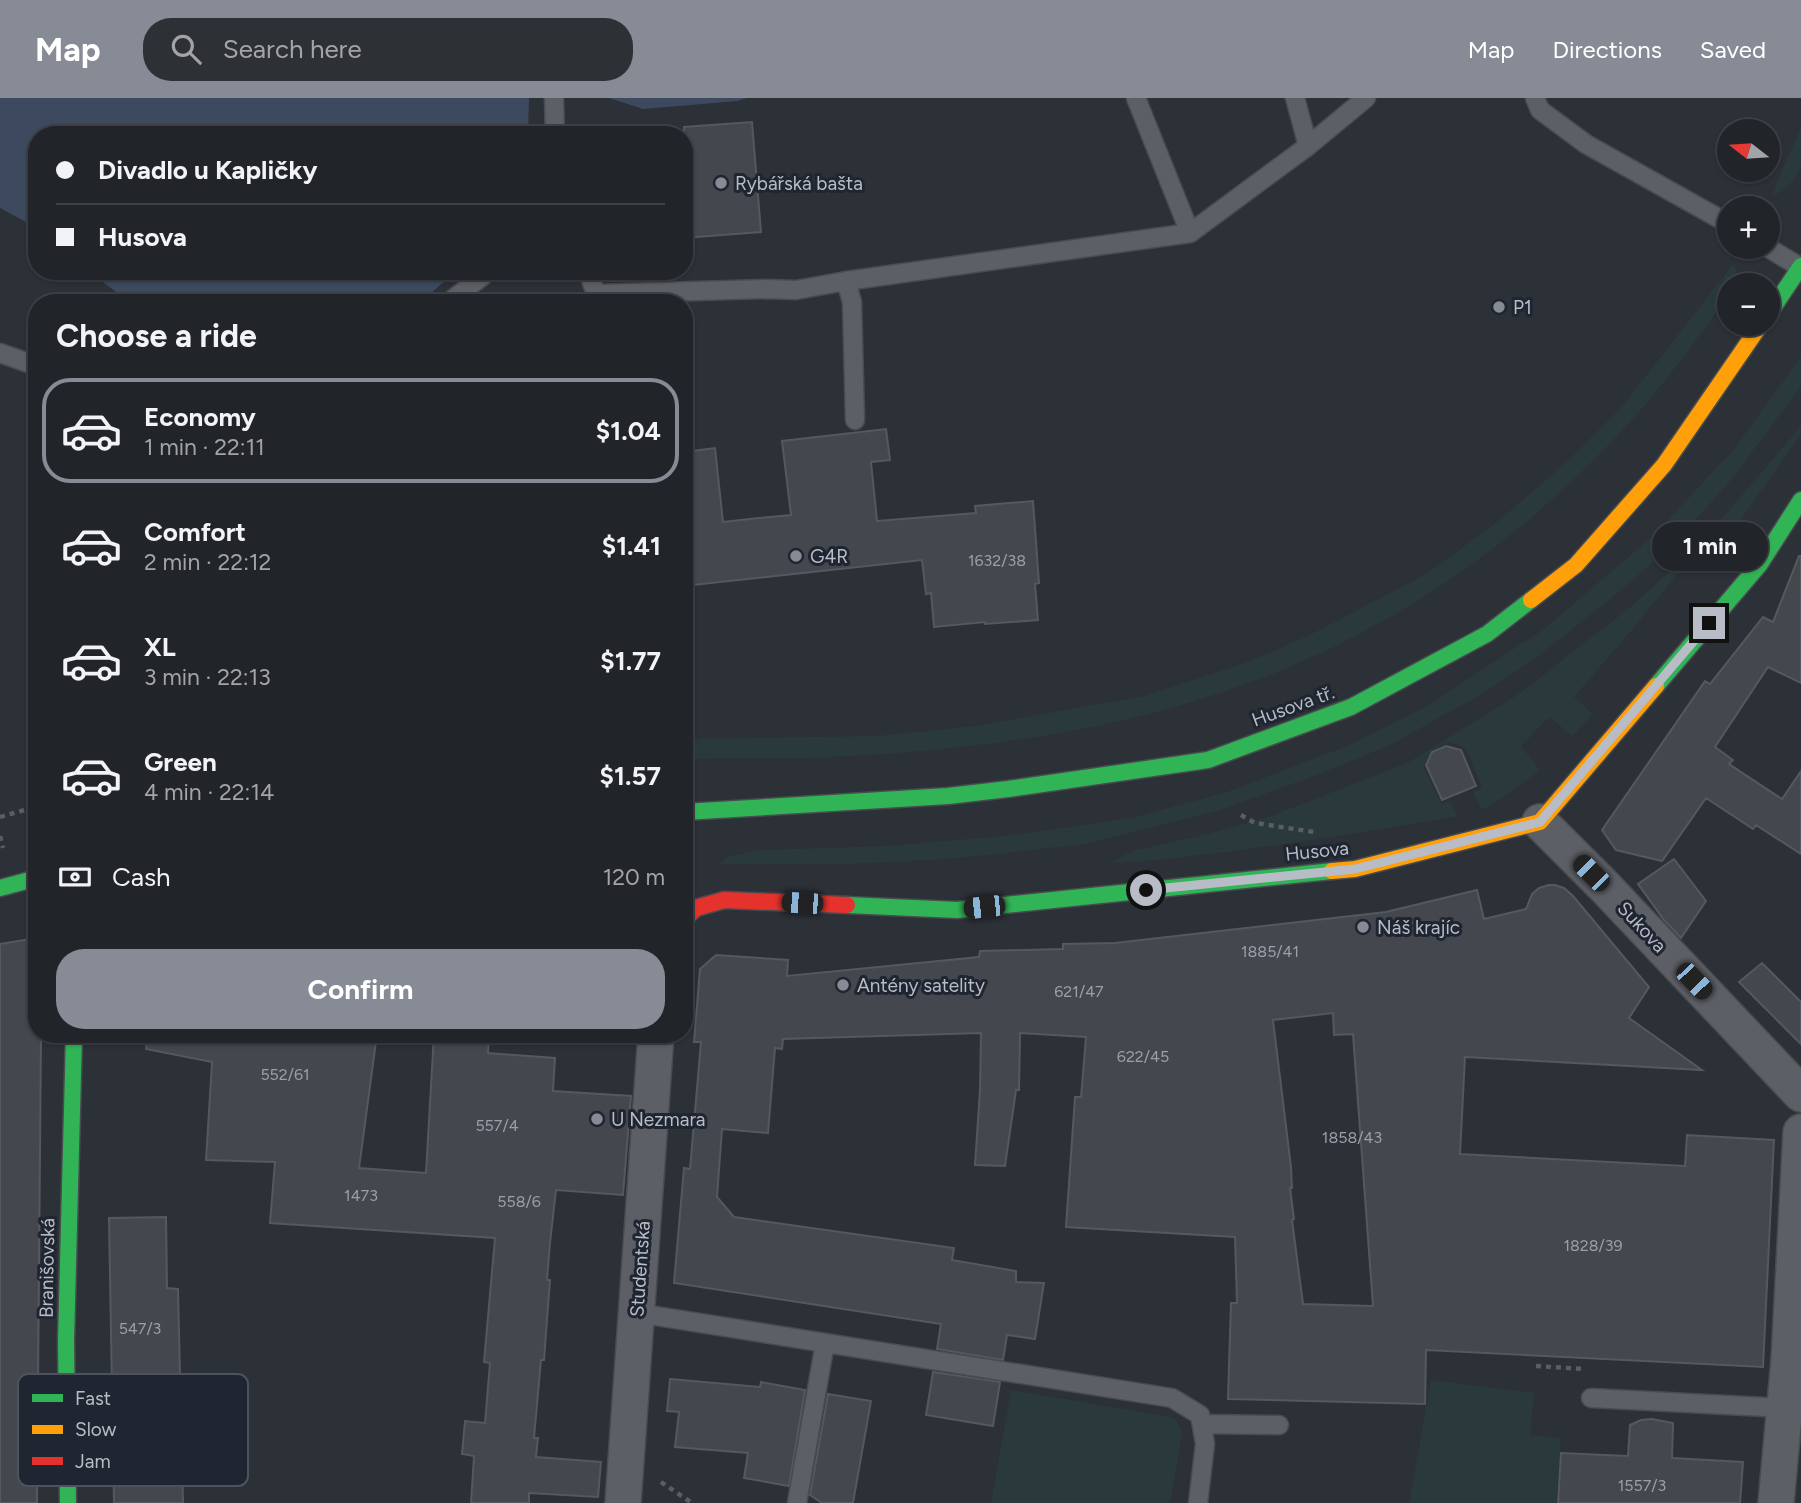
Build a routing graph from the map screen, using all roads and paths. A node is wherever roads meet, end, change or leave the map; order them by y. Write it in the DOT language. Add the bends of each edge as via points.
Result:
graph roads {
  1 [pos="554,98"];
  2 [pos="1136,98"];
  3 [pos="1295,98"];
  4 [pos="1366,98"];
  5 [pos="1535,98"];
  6 [pos="555,126"];
  7 [pos="1307,146"];
  8 [pos="1717,217"];
  9 [pos="1190,233"];
  10 [pos="1780,255"];
  11 [pos="1801,267"];
  12 [pos="477,280"];
  13 [pos="846,281"];
  14 [pos="460,294"];
  15 [pos="672,294"];
  16 [pos="1780,298"];
  17 [pos="1753,336"];
  18 [pos="0,353"];
  19 [pos="28,363"];
  20 [pos="855,420"];
  21 [pos="1801,500"];
  22 [pos="28,809"];
  23 [pos="693,811"];
  24 [pos="0,817"];
  25 [pos="1540,822"];
  26 [pos="0,836"];
  27 [pos="3,848"];
  28 [pos="28,880"];
  29 [pos="0,888"];
  30 [pos="693,911"];
  31 [pos="74,1043"];
  32 [pos="655,1043"];
  33 [pos="1801,1094"];
  34 [pos="1801,1132"];
  35 [pos="637,1313"];
  36 [pos="825,1343"];
  37 [pos="66,1374"];
  38 [pos="1591,1398"];
  39 [pos="1785,1408"];
  40 [pos="1202,1424"];
  41 [pos="1279,1425"];
  42 [pos="623,1503"];
  43 [pos="797,1503"];
  44 [pos="1198,1503"];
  45 [pos="1776,1503"];
  1 -- 6 [label="lane"];
  2 -- 9 [label="lane"];
  3 -- 7 [label="lane"];
  4 -- 7 [label="lane"];
  5 -- 8 [label="lane" via="1540,110 1586,144"];
  7 -- 9 [label="lane"];
  9 -- 13 [label="lane"];
  10 -- 11 [label="lane"];
  11 -- 16 [label="street"];
  12 -- 14 [label="lane"];
  13 -- 15 [label="lane" via="796,290"];
  13 -- 20 [label="lane" via="852,302"];
  17 -- 23 [label="street, Husova tř." via="1664,465 1576,565 1487,634 1351,707 1208,760 948,796"];
  18 -- 19 [label="lane"];
  21 -- 25 [label="street" via="1760,564"];
  22 -- 24 [label="path"];
  25 -- 30 [label="street, Husova" via="1355,869 957,910 724,900"];
  25 -- 33 [label="street, Sukova"];
  26 -- 27 [label="path"];
  28 -- 29 [label="street"];
  31 -- 37 [label="street, Branišovská"];
  32 -- 35 [label="street, Studentská"];
  34 -- 39 [label="street"];
  35 -- 36 [label="lane"];
  35 -- 42 [label="street, Studentská"];
  36 -- 40 [label="lane" via="1172,1398 1200,1415"];
  36 -- 43 [label="lane"];
  38 -- 39 [label="lane"];
  39 -- 45 [label="street"];
  40 -- 41 [label="lane"];
  40 -- 44 [label="lane" via="1205,1444"];
}
